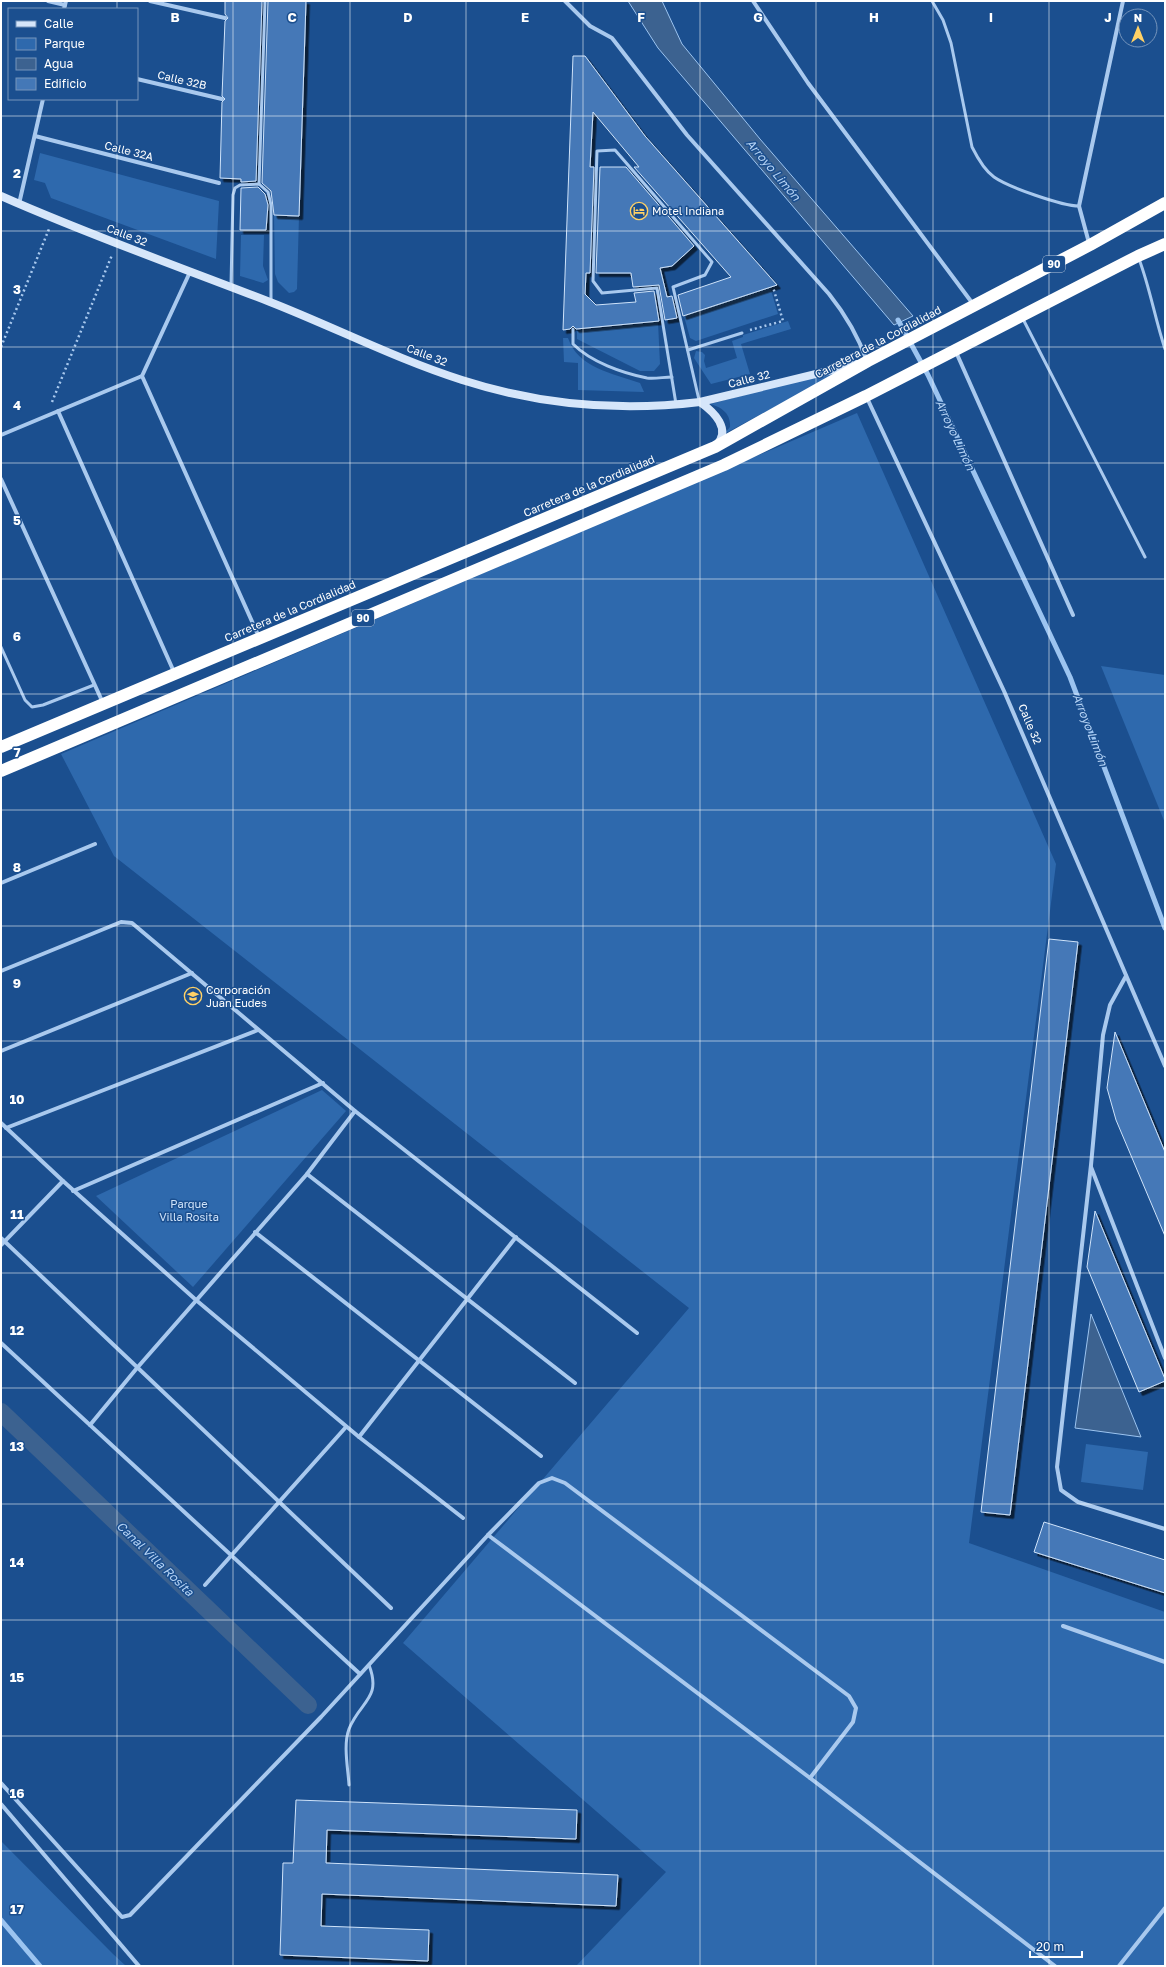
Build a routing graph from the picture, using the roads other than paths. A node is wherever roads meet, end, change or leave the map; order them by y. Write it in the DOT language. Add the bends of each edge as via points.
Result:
graph roads {
  1 [pos="48,1"];
  2 [pos="150,1"];
  3 [pos="265,1"];
  4 [pos="565,1"];
  5 [pos="753,1"];
  6 [pos="932,1"];
  7 [pos="1123,1"];
  8 [pos="65,5"];
  9 [pos="225,18"];
  10 [pos="138,79"];
  11 [pos="222,99"];
  12 [pos="43,100"];
  13 [pos="35,136"];
  14 [pos="219,183"];
  15 [pos="258,184"];
  16 [pos="1,196"];
  17 [pos="1165,203"];
  18 [pos="19,204"];
  19 [pos="1079,206"];
  20 [pos="1165,244"];
  21 [pos="1090,245"];
  22 [pos="1138,256"];
  23 [pos="190,271"];
  24 [pos="230,287"];
  25 [pos="271,302"];
  26 [pos="974,306"];
  27 [pos="1021,315"];
  28 [pos="573,329"];
  29 [pos="742,333"];
  30 [pos="1165,349"];
  31 [pos="688,350"];
  32 [pos="955,350"];
  33 [pos="868,361"];
  34 [pos="142,376"];
  35 [pos="672,377"];
  36 [pos="866,396"];
  37 [pos="700,402"];
  38 [pos="677,405"];
  39 [pos="58,411"];
  40 [pos="1,434"];
  41 [pos="715,447"];
  42 [pos="1,479"];
  43 [pos="1145,557"];
  44 [pos="1073,615"];
  45 [pos="259,638"];
  46 [pos="1,647"];
  47 [pos="175,674"];
  48 [pos="94,684"];
  49 [pos="104,703"];
  50 [pos="1,747"];
  51 [pos="1,770"];
  52 [pos="95,844"];
  53 [pos="1,883"];
  54 [pos="1,971"];
  55 [pos="192,973"];
  56 [pos="1126,976"];
  57 [pos="258,1030"];
  58 [pos="1,1051"];
  59 [pos="1165,1066"];
  60 [pos="323,1083"];
  61 [pos="355,1111"];
  62 [pos="1,1123"];
  63 [pos="6,1128"];
  64 [pos="1091,1166"];
  65 [pos="307,1174"];
  66 [pos="63,1181"];
  67 [pos="74,1191"];
  68 [pos="255,1232"];
  69 [pos="516,1237"];
  70 [pos="3,1239"];
  71 [pos="1,1245"];
  72 [pos="466,1299"];
  73 [pos="196,1300"];
  74 [pos="637,1334"];
  75 [pos="1,1343"];
  76 [pos="1165,1358"];
  77 [pos="420,1360"];
  78 [pos="137,1368"];
  79 [pos="575,1383"];
  80 [pos="90,1425"];
  81 [pos="346,1426"];
  82 [pos="359,1437"];
  83 [pos="540,1456"];
  84 [pos="279,1502"];
  85 [pos="463,1518"];
  86 [pos="1165,1529"];
  87 [pos="488,1535"];
  88 [pos="231,1556"];
  89 [pos="205,1584"];
  90 [pos="391,1608"];
  91 [pos="1063,1626"];
  92 [pos="1165,1662"];
  93 [pos="369,1665"];
  94 [pos="360,1674"];
  95 [pos="810,1778"];
  96 [pos="1,1783"];
  97 [pos="349,1785"];
  98 [pos="1,1804"];
  99 [pos="1165,1908"];
  100 [pos="139,1966"];
  101 [pos="1055,1966"];
  102 [pos="1119,1966"];
  1 -- 8 [label="street"];
  2 -- 9 [label="street"];
  3 -- 15 [label="lane"];
  4 -- 33 [label="street" via="590,26 612,38 687,135 829,294 850,323"];
  5 -- 26 [label="street" via="808,83"];
  6 -- 19 [label="lane" via="943,20 951,43 972,147 978,158 993,177 1037,195 1071,206"];
  7 -- 19 [label="street"];
  10 -- 11 [label="street, Calle 32B"];
  12 -- 13 [label="street"];
  13 -- 14 [label="street, Calle 32A"];
  13 -- 18 [label="street"];
  15 -- 24 [label="lane" via="240,185 235,188 233,195"];
  15 -- 25 [label="lane" via="268,192 271,205"];
  16 -- 18 [label="street, Calle 32"];
  17 -- 21 [label="highway, Carretera de la Cordialidad / 90"];
  18 -- 23 [label="street, Calle 32"];
  19 -- 21 [label="street"];
  20 -- 22 [label="highway, 90"];
  21 -- 26 [label="highway, Carretera de la Cordialidad / 90"];
  22 -- 27 [label="highway, 90"];
  22 -- 30 [label="lane"];
  23 -- 24 [label="street, Calle 32"];
  23 -- 34 [label="street"];
  24 -- 25 [label="street, Calle 32"];
  25 -- 38 [label="street, Calle 32" via="398,356 461,380 496,390 573,405"];
  26 -- 33 [label="highway, Carretera de la Cordialidad / 90"];
  27 -- 32 [label="highway, 90"];
  27 -- 43 [label="lane"];
  28 -- 35 [label="lane" via="573,344 579,350 614,369 648,378"];
  29 -- 31 [label="lane"];
  31 -- 35 [label="lane" via="673,287 706,276 712,262 615,150 597,151 593,281 602,293 657,288"];
  31 -- 37 [label="lane"];
  32 -- 36 [label="highway, 90"];
  32 -- 44 [label="street"];
  33 -- 37 [label="street, Calle 32"];
  33 -- 41 [label="highway, Carretera de la Cordialidad / 90"];
  34 -- 39 [label="street"];
  34 -- 45 [label="street"];
  35 -- 38 [label="lane"];
  36 -- 51 [label="highway, 90" via="724,465"];
  36 -- 56 [label="street, Calle 32" via="1004,691"];
  37 -- 38 [label="street, Calle 32"];
  37 -- 41 [label="street" via="713,411 720,422 721,436"];
  39 -- 40 [label="street"];
  39 -- 47 [label="street"];
  41 -- 45 [label="highway, Carretera de la Cordialidad / 90"];
  42 -- 48 [label="street"];
  45 -- 47 [label="highway, Carretera de la Cordialidad / 90"];
  46 -- 48 [label="lane" via="25,700 32,707"];
  47 -- 49 [label="highway, Carretera de la Cordialidad / 90"];
  48 -- 49 [label="street"];
  49 -- 50 [label="highway, Carretera de la Cordialidad / 90"];
  52 -- 53 [label="street"];
  54 -- 55 [label="street" via="127,922 132,923"];
  55 -- 57 [label="street"];
  55 -- 58 [label="street"];
  56 -- 59 [label="street, Calle 32"];
  56 -- 64 [label="street" via="1110,1005 1103,1035"];
  57 -- 60 [label="street"];
  57 -- 63 [label="street"];
  60 -- 61 [label="street"];
  60 -- 67 [label="street"];
  61 -- 65 [label="street"];
  61 -- 69 [label="street"];
  62 -- 63 [label="street"];
  63 -- 66 [label="street"];
  64 -- 76 [label="street"];
  64 -- 86 [label="street" via="1057,1468 1061,1490 1078,1502"];
  65 -- 68 [label="street"];
  65 -- 72 [label="street"];
  66 -- 67 [label="street"];
  66 -- 70 [label="street"];
  67 -- 73 [label="street"];
  68 -- 73 [label="street"];
  68 -- 77 [label="street"];
  69 -- 72 [label="street"];
  69 -- 74 [label="street"];
  70 -- 71 [label="street"];
  70 -- 78 [label="street"];
  72 -- 77 [label="street"];
  72 -- 79 [label="street"];
  73 -- 78 [label="street"];
  73 -- 81 [label="street"];
  75 -- 80 [label="street"];
  77 -- 82 [label="street"];
  77 -- 83 [label="street"];
  78 -- 80 [label="street"];
  78 -- 84 [label="street"];
  80 -- 88 [label="street"];
  81 -- 82 [label="street"];
  81 -- 84 [label="street"];
  82 -- 85 [label="street"];
  84 -- 88 [label="street"];
  84 -- 90 [label="street"];
  87 -- 93 [label="street"];
  87 -- 95 [label="street"];
  87 -- 95 [label="street" via="539,1484 552,1478 565,1483 849,1696 856,1708 853,1722"];
  88 -- 89 [label="street"];
  88 -- 94 [label="street"];
  91 -- 92 [label="street"];
  93 -- 94 [label="street"];
  93 -- 97 [label="lane" via="373,1677 372,1692 349,1730 347,1741"];
  94 -- 96 [label="street" via="130,1915 122,1917"];
  95 -- 101 [label="street"];
  98 -- 100 [label="street"];
  99 -- 102 [label="street"];
}
